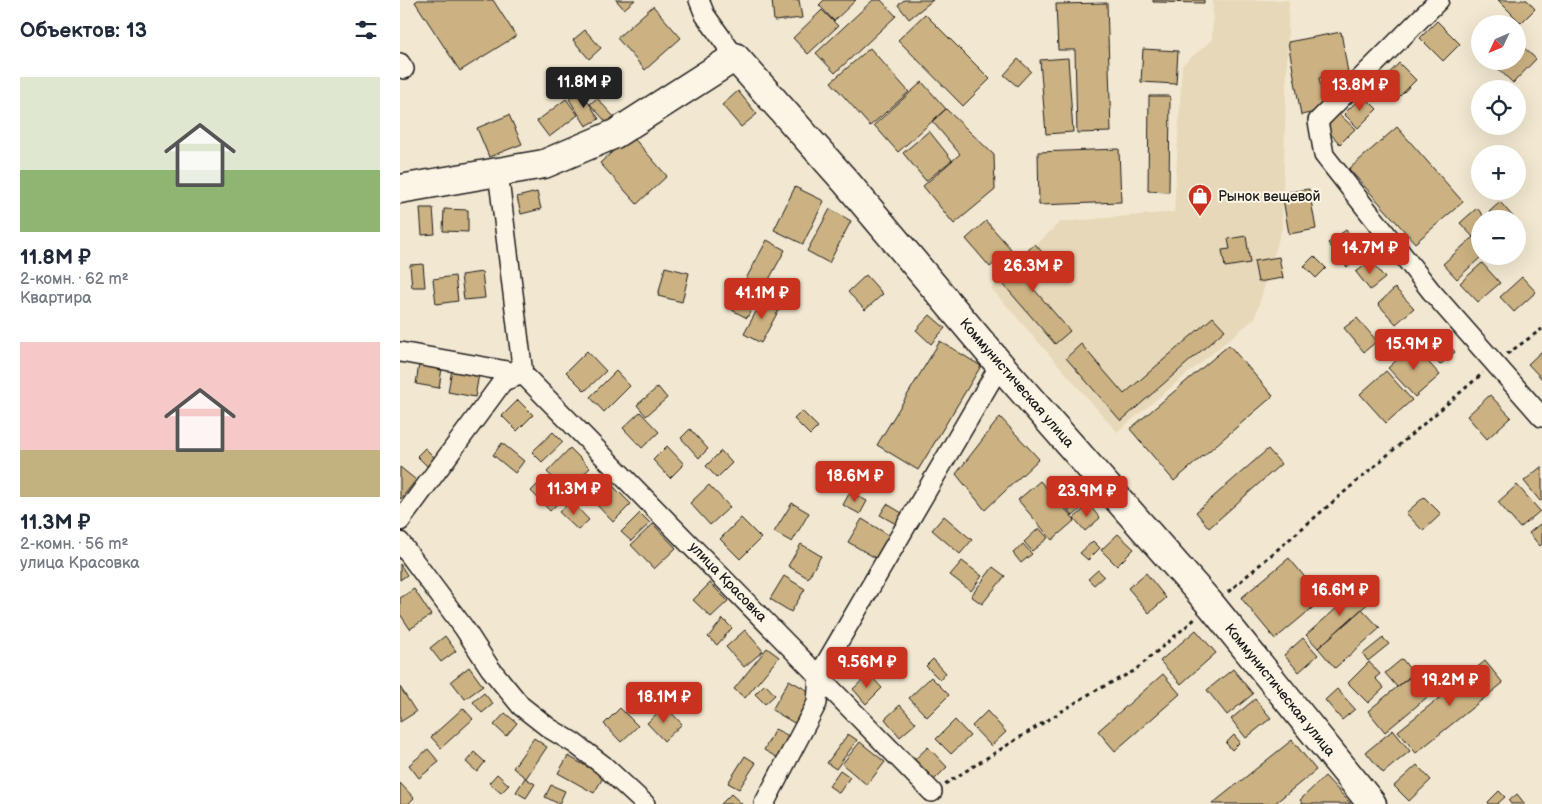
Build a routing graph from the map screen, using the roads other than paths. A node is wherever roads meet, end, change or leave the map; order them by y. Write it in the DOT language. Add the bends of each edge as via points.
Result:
graph roads {
  1 [pos="700,0"];
  2 [pos="1439,0"];
  3 [pos="735,57"];
  4 [pos="498,172"];
  5 [pos="400,189"];
  6 [pos="400,352"];
  7 [pos="1000,365"];
  8 [pos="523,374"];
  9 [pos="1542,417"];
  10 [pos="400,521"];
  11 [pos="400,542"];
  12 [pos="819,675"];
  13 [pos="932,792"];
  14 [pos="645,804"];
  15 [pos="764,804"];
  16 [pos="1372,804"];
  1 -- 3 [label="street" via="705,15"];
  2 -- 9 [label="street" via="1318,121 1324,155 1431,291"];
  3 -- 4 [label="main road" via="615,134 544,164"];
  3 -- 7 [label="main road, Коммунистическая улица"];
  4 -- 5 [label="main road"];
  4 -- 8 [label="street"];
  6 -- 8 [label="street"];
  7 -- 12 [label="street"];
  7 -- 16 [label="main road, Коммунистическая улица" via="1212,606"];
  8 -- 10 [label="street" via="503,381"];
  8 -- 12 [label="street, улица Красовка"];
  11 -- 14 [label="street" via="521,706 603,765"];
  12 -- 13 [label="street, улица Красовка"];
  12 -- 15 [label="street" via="817,703"];
}
